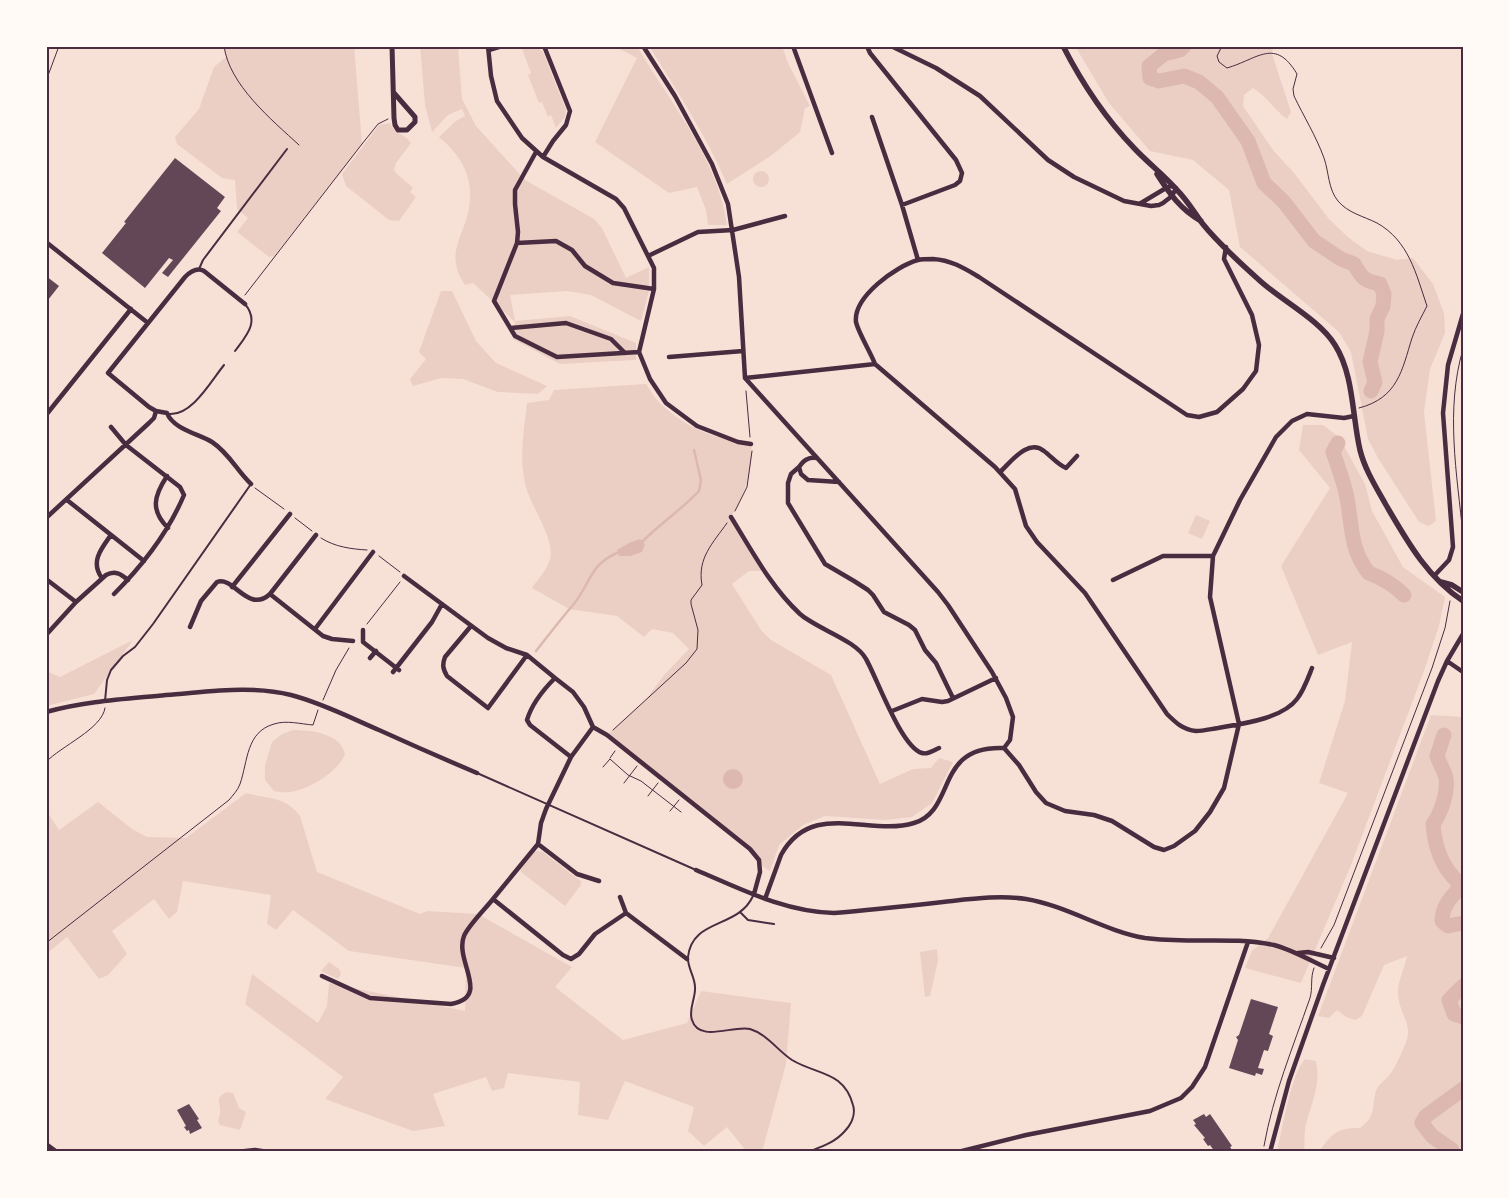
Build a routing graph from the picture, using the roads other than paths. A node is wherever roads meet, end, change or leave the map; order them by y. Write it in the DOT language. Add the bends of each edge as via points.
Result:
graph roads {
  1 [pos="392,46"];
  2 [pos="502,46"];
  3 [pos="544,46"];
  4 [pos="643,46"];
  5 [pos="794,46"];
  6 [pos="867,46"];
  7 [pos="891,46"];
  8 [pos="1063,46"];
  9 [pos="488,48"];
  10 [pos="394,93"];
  11 [pos="872,117"];
  12 [pos="288,149"];
  13 [pos="536,152"];
  14 [pos="832,153"];
  15 [pos="544,157"];
  16 [pos="1154,169"];
  17 [pos="1166,188"];
  18 [pos="1176,188"];
  19 [pos="1172,196"];
  20 [pos="1141,203"];
  21 [pos="902,205"];
  22 [pos="785,216"];
  23 [pos="1202,223"];
  24 [pos="733,230"];
  25 [pos="46,242"];
  26 [pos="516,243"];
  27 [pos="1226,247"];
  28 [pos="648,256"];
  29 [pos="918,260"];
  30 [pos="199,269"];
  31 [pos="654,289"];
  32 [pos="245,304"];
  33 [pos="131,310"];
  34 [pos="1463,314"];
  35 [pos="148,323"];
  36 [pos="510,328"];
  37 [pos="235,351"];
  38 [pos="743,351"];
  39 [pos="639,352"];
  40 [pos="625,353"];
  41 [pos="669,357"];
  42 [pos="875,364"];
  43 [pos="224,365"];
  44 [pos="745,378"];
  45 [pos="156,411"];
  46 [pos="167,413"];
  47 [pos="46,415"];
  48 [pos="1354,416"];
  49 [pos="111,427"];
  50 [pos="751,444"];
  51 [pos="126,445"];
  52 [pos="1077,456"];
  53 [pos="817,458"];
  54 [pos="799,467"];
  55 [pos="1000,472"];
  56 [pos="167,476"];
  57 [pos="838,482"];
  58 [pos="251,484"];
  59 [pos="67,500"];
  60 [pos="290,514"];
  61 [pos="731,517"];
  62 [pos="46,518"];
  63 [pos="168,528"];
  64 [pos="316,534"];
  65 [pos="111,535"];
  66 [pos="373,552"];
  67 [pos="1213,556"];
  68 [pos="144,561"];
  69 [pos="404,576"];
  70 [pos="1434,576"];
  71 [pos="102,578"];
  72 [pos="46,579"];
  73 [pos="128,580"];
  74 [pos="1113,580"];
  75 [pos="1440,582"];
  76 [pos="232,587"];
  77 [pos="1463,592"];
  78 [pos="114,594"];
  79 [pos="270,594"];
  80 [pos="1463,600"];
  81 [pos="76,602"];
  82 [pos="442,604"];
  83 [pos="471,626"];
  84 [pos="190,627"];
  85 [pos="315,629"];
  86 [pos="363,630"];
  87 [pos="1463,634"];
  88 [pos="46,635"];
  89 [pos="354,642"];
  90 [pos="376,651"];
  91 [pos="527,655"];
  92 [pos="370,658"];
  93 [pos="1446,661"];
  94 [pos="1312,668"];
  95 [pos="1463,672"];
  96 [pos="555,678"];
  97 [pos="996,678"];
  98 [pos="953,698"];
  99 [pos="105,701"];
  100 [pos="892,711"];
  101 [pos="46,712"];
  102 [pos="1240,724"];
  103 [pos="592,727"];
  104 [pos="940,748"];
  105 [pos="1004,748"];
  106 [pos="571,757"];
  107 [pos="477,773"];
  108 [pos="548,805"];
  109 [pos="538,844"];
  110 [pos="696,870"];
  111 [pos="599,881"];
  112 [pos="754,894"];
  113 [pos="620,897"];
  114 [pos="493,899"];
  115 [pos="765,899"];
  116 [pos="626,912"];
  117 [pos="740,912"];
  118 [pos="774,924"];
  119 [pos="1248,942"];
  120 [pos="1297,953"];
  121 [pos="1334,958"];
  122 [pos="688,959"];
  123 [pos="1329,969"];
  124 [pos="322,976"];
  125 [pos="46,1144"];
  126 [pos="57,1152"];
  127 [pos="236,1152"];
  128 [pos="268,1152"];
  129 [pos="808,1152"];
  130 [pos="958,1152"];
  131 [pos="1270,1152"];
  1 -- 10 [label="street"];
  2 -- 9 [label="street"];
  3 -- 15 [label="street" via="570,111 566,125"];
  4 -- 24 [label="street" via="712,164 728,204"];
  5 -- 14 [label="street"];
  6 -- 21 [label="street" via="956,160 962,173 955,185"];
  7 -- 20 [label="street" via="936,68 980,96 1048,160 1074,177 1124,201"];
  8 -- 16 [label="main road" via="1103,111"];
  9 -- 13 [label="street" via="497,101 522,138"];
  10 -- 10 [label="street" via="415,117 415,122 407,130 398,130 395,125"];
  11 -- 21 [label="street"];
  12 -- 30 [label="lane"];
  13 -- 15 [label="street"];
  13 -- 26 [label="street" via="515,190"];
  15 -- 28 [label="street" via="616,199 624,208"];
  16 -- 17 [label="main road"];
  16 -- 18 [label="main road"];
  17 -- 18 [label="street"];
  17 -- 19 [label="main road"];
  17 -- 20 [label="street"];
  18 -- 19 [label="street"];
  18 -- 23 [label="main road"];
  19 -- 20 [label="street" via="1159,205"];
  19 -- 23 [label="main road"];
  21 -- 29 [label="street"];
  22 -- 24 [label="street"];
  23 -- 27 [label="main road"];
  24 -- 28 [label="street" via="698,232"];
  24 -- 38 [label="street"];
  25 -- 33 [label="street"];
  26 -- 31 [label="street" via="556,240 572,250 585,266 613,283"];
  26 -- 36 [label="street" via="494,302"];
  27 -- 29 [label="street" via="1224,259 1252,315 1259,345 1256,371 1243,389 1217,412 1199,418 1187,415 953,262"];
  27 -- 48 [label="main road" via="1268,288 1329,336 1346,371"];
  28 -- 31 [label="street" via="654,268"];
  29 -- 42 [label="street" via="898,269 875,286 858,306 856,322"];
  30 -- 32 [label="street"];
  30 -- 35 [label="street" via="185,277"];
  31 -- 39 [label="street"];
  32 -- 37 [label="lane" via="252,327"];
  33 -- 35 [label="street"];
  33 -- 47 [label="street"];
  34 -- 70 [label="street" via="1448,365 1443,413 1453,547 1449,560"];
  35 -- 45 [label="street" via="108,373"];
  36 -- 40 [label="street" via="566,324 611,339"];
  36 -- 40 [label="street" via="515,336 557,357"];
  38 -- 41 [label="street"];
  38 -- 44 [label="street"];
  39 -- 40 [label="street"];
  39 -- 50 [label="street" via="650,379 666,403 697,426"];
  42 -- 44 [label="street"];
  42 -- 55 [label="street"];
  43 -- 46 [label="lane" via="188,409 178,414"];
  44 -- 53 [label="street"];
  45 -- 46 [label="street"];
  45 -- 51 [label="street" via="154,418"];
  46 -- 58 [label="street" via="172,420 221,449"];
  48 -- 67 [label="street" via="1338,418 1312,414 1292,421 1276,437"];
  48 -- 70 [label="main road" via="1369,475 1404,538"];
  49 -- 51 [label="street"];
  51 -- 56 [label="street"];
  51 -- 59 [label="street"];
  52 -- 55 [label="street" via="1066,468 1043,450 1032,446"];
  53 -- 54 [label="street" via="811,457"];
  53 -- 57 [label="street"];
  54 -- 57 [label="street" via="808,480"];
  54 -- 98 [label="street" via="791,474 788,483 788,502 825,564 868,590 884,612 915,630"];
  55 -- 102 [label="street" via="1015,489 1026,526 1037,542 1085,593 1167,714 1184,728 1196,731"];
  56 -- 63 [label="street" via="158,490 156,511"];
  56 -- 63 [label="street" via="184,495"];
  57 -- 97 [label="street" via="938,592"];
  58 -- 99 [label="lane" via="153,624 111,670"];
  59 -- 62 [label="street"];
  59 -- 65 [label="street"];
  60 -- 76 [label="street"];
  61 -- 100 [label="street" via="774,584 798,612 865,656"];
  63 -- 68 [label="street"];
  64 -- 79 [label="street"];
  65 -- 68 [label="street"];
  65 -- 71 [label="street" via="96,560"];
  66 -- 85 [label="street"];
  67 -- 74 [label="street" via="1163,556"];
  67 -- 102 [label="street" via="1210,597"];
  68 -- 73 [label="street"];
  69 -- 82 [label="street"];
  70 -- 75 [label="main road"];
  71 -- 73 [label="street" via="111,572"];
  71 -- 81 [label="street"];
  72 -- 81 [label="street"];
  73 -- 78 [label="street"];
  75 -- 77 [label="main road"];
  75 -- 80 [label="main road"];
  76 -- 79 [label="street" via="252,599 265,598"];
  76 -- 84 [label="street" via="220,580 217,582 201,601"];
  79 -- 85 [label="street"];
  81 -- 88 [label="street"];
  82 -- 83 [label="street"];
  82 -- 90 [label="street" via="434,623 396,670"];
  83 -- 91 [label="street" via="506,648"];
  83 -- 91 [label="street" via="445,658 443,669 447,676 488,708"];
  85 -- 89 [label="street" via="332,639"];
  86 -- 90 [label="street" via="364,642"];
  87 -- 93 [label="street"];
  90 -- 92 [label="street"];
  91 -- 96 [label="street"];
  93 -- 95 [label="street"];
  93 -- 121 [label="street"];
  94 -- 102 [label="street" via="1296,700 1262,719"];
  96 -- 103 [label="street" via="573,692"];
  96 -- 106 [label="street" via="541,693 527,720"];
  97 -- 98 [label="street"];
  97 -- 105 [label="street" via="1013,717 1010,740"];
  98 -- 100 [label="street" via="942,702 922,699"];
  99 -- 101 [label="street"];
  99 -- 107 [label="street" via="220,691 281,693 342,714"];
  100 -- 104 [label="street" via="901,733 918,751 927,754"];
  102 -- 105 [label="street" via="1224,788 1210,812 1195,831 1164,850 1112,821 1094,815 1065,812 1046,802"];
  103 -- 106 [label="street"];
  103 -- 112 [label="street" via="607,735 750,849 758,860 759,878"];
  105 -- 115 [label="street" via="977,750 963,759 932,809 917,822 903,826 845,822 808,828 784,848"];
  106 -- 108 [label="street"];
  107 -- 108 [label="lane"];
  108 -- 109 [label="street"];
  108 -- 110 [label="lane"];
  109 -- 111 [label="street" via="577,874"];
  109 -- 114 [label="street"];
  110 -- 112 [label="street"];
  112 -- 115 [label="street"];
  112 -- 117 [label="lane"];
  113 -- 116 [label="street"];
  114 -- 116 [label="street" via="571,959 595,934"];
  114 -- 124 [label="street" via="464,935 462,951 472,986 462,1002 370,998"];
  115 -- 119 [label="street" via="802,910 834,913 977,898 1016,898 1058,907 1141,937"];
  116 -- 122 [label="street"];
  117 -- 118 [label="lane" via="748,920"];
  117 -- 122 [label="lane" via="698,934"];
  119 -- 120 [label="street" via="1274,945"];
  119 -- 130 [label="street" via="1205,1067 1181,1098 1150,1111"];
  120 -- 121 [label="street"];
  120 -- 123 [label="street"];
  121 -- 123 [label="street"];
  122 -- 129 [label="lane" via="695,985 691,1009 694,1026 709,1033 750,1029 792,1060 832,1076 851,1096 854,1109 847,1130 836,1140"];
  123 -- 131 [label="street" via="1285,1092"];
  125 -- 126 [label="street"];
  127 -- 128 [label="street"];
}
